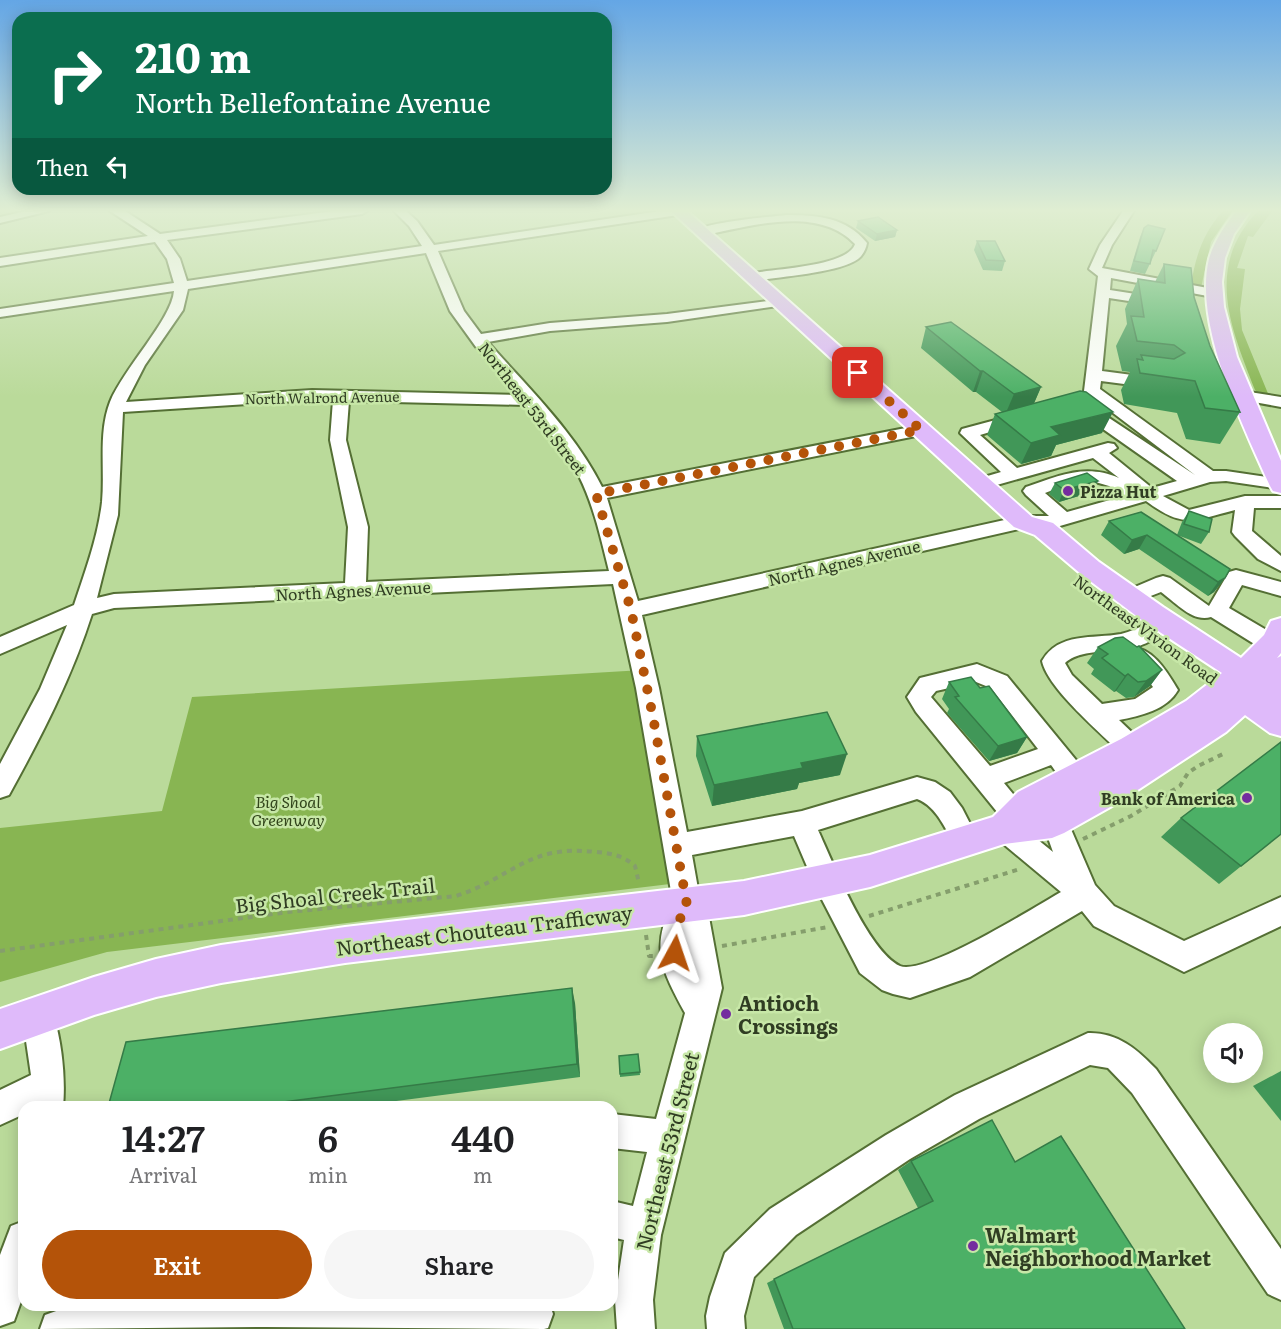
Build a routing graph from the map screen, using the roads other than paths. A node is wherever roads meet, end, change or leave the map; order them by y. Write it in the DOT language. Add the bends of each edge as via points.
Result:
graph roads {
  1 [pos="178,273"];
  2 [pos="262,273"];
  3 [pos="440,273"];
  4 [pos="748,273"];
  5 [pos="777,273"];
  6 [pos="1215,273"];
  7 [pos="1102,274"];
  8 [pos="752,277"];
  9 [pos="181,285"];
  10 [pos="1103,293"];
  11 [pos="1213,293"];
  12 [pos="1143,299"];
  13 [pos="778,302"];
  14 [pos="0,313"];
  15 [pos="479,339"];
  16 [pos="1094,375"];
  17 [pos="1158,383"];
  18 [pos="341,396"];
  19 [pos="1243,396"];
  20 [pos="530,400"];
  21 [pos="1281,402"];
  22 [pos="1070,405"];
  23 [pos="116,408"];
  24 [pos="1036,414"];
  25 [pos="921,430"];
  26 [pos="1131,442"];
  27 [pos="1096,452"];
  28 [pos="1014,474"];
  29 [pos="1209,477"];
  30 [pos="1191,482"];
  31 [pos="980,484"];
  32 [pos="1281,489"];
  33 [pos="1032,491"];
  34 [pos="596,494"];
  35 [pos="1142,496"];
  36 [pos="1245,502"];
  37 [pos="1064,519"];
  38 [pos="1023,522"];
  39 [pos="1281,564"];
  40 [pos="621,577"];
  41 [pos="1281,589"];
  42 [pos="356,590"];
  43 [pos="1130,597"];
  44 [pos="86,608"];
  45 [pos="631,610"];
  46 [pos="1210,612"];
  47 [pos="1160,630"];
  48 [pos="1123,642"];
  49 [pos="0,646"];
  50 [pos="1260,673"];
  51 [pos="1097,714"];
  52 [pos="1281,724"];
  53 [pos="1132,748"];
  54 [pos="1056,753"];
  55 [pos="985,779"];
  56 [pos="1076,779"];
  57 [pos="0,787"];
  58 [pos="802,823"];
  59 [pos="1025,823"];
  60 [pos="966,841"];
  61 [pos="676,846"];
  62 [pos="827,881"];
  63 [pos="1084,894"];
  64 [pos="687,905"];
  65 [pos="1281,911"];
  66 [pos="38,1014"];
  67 [pos="0,1029"];
  68 [pos="48,1096"];
  69 [pos="28,1101"];
  70 [pos="18,1104"];
  71 [pos="0,1108"];
  72 [pos="618,1132"];
  73 [pos="668,1137"];
  74 [pos="628,1223"];
  75 [pos="18,1256"];
  76 [pos="1281,1281"];
  77 [pos="0,1307"];
  78 [pos="534,1316"];
  79 [pos="263,1318"];
  80 [pos="59,1329"];
  81 [pos="636,1329"];
  82 [pos="726,1329"];
  1 -- 9 [label="street"];
  2 -- 9 [label="street"];
  3 -- 15 [label="street, Northeast 53rd Street" via="456,310"];
  4 -- 8 [label="main road, Northeast Vivion Road"];
  5 -- 8 [label="street"];
  6 -- 11 [label="main road"];
  7 -- 10 [label="street"];
  7 -- 11 [label="street"];
  8 -- 13 [label="main road, Northeast Vivion Road"];
  9 -- 14 [label="street"];
  9 -- 23 [label="street" via="179,304 125,384"];
  10 -- 12 [label="street"];
  10 -- 16 [label="street"];
  11 -- 19 [label="main road" via="1222,342"];
  13 -- 15 [label="street" via="668,318 550,327"];
  13 -- 25 [label="main road, Northeast Vivion Road"];
  15 -- 20 [label="street, Northeast 53rd Street"];
  16 -- 17 [label="street"];
  16 -- 29 [label="street" via="1092,391"];
  18 -- 20 [label="street, North Walrond Avenue"];
  18 -- 23 [label="street, North Walrond Avenue"];
  18 -- 42 [label="street" via="338,440 358,527"];
  19 -- 21 [label="street"];
  19 -- 32 [label="main road"];
  20 -- 34 [label="street, Northeast 53rd Street" via="583,467"];
  22 -- 26 [label="street" via="1085,408"];
  23 -- 44 [label="street" via="110,513"];
  24 -- 28 [label="street" via="968,433"];
  25 -- 31 [label="main road, Northeast Vivion Road"];
  25 -- 34 [label="street"];
  26 -- 27 [label="street"];
  26 -- 30 [label="street"];
  27 -- 28 [label="street"];
  27 -- 35 [label="street" via="1138,483"];
  28 -- 31 [label="street"];
  28 -- 33 [label="street"];
  29 -- 30 [label="street, North Agnes Avenue"];
  29 -- 32 [label="street, North Agnes Avenue" via="1226,476"];
  30 -- 35 [label="street, North Agnes Avenue"];
  31 -- 38 [label="main road, Northeast Vivion Road"];
  32 -- 36 [label="street"];
  33 -- 35 [label="street" via="1096,474"];
  33 -- 37 [label="street"];
  34 -- 40 [label="street, Northeast 53rd Street"];
  35 -- 36 [label="street" via="1187,516"];
  35 -- 37 [label="street, North Agnes Avenue"];
  36 -- 39 [label="street" via="1242,532 1271,560"];
  37 -- 38 [label="street, North Agnes Avenue"];
  38 -- 43 [label="main road, Northeast Vivion Road" via="1044,529"];
  38 -- 45 [label="street, North Agnes Avenue"];
  38 -- 47 [label="main road, Northeast Vivion Road" via="1028,535 1071,575"];
  40 -- 42 [label="street, North Agnes Avenue"];
  40 -- 45 [label="street, Northeast 53rd Street"];
  41 -- 46 [label="street" via="1236,577"];
  42 -- 44 [label="street, North Agnes Avenue" via="114,601"];
  43 -- 46 [label="street" via="1163,583"];
  43 -- 47 [label="main road, Northeast Vivion Road"];
  44 -- 49 [label="street, North Agnes Avenue"];
  44 -- 57 [label="street" via="48,699"];
  45 -- 61 [label="street, Northeast 53rd Street"];
  46 -- 47 [label="street"];
  46 -- 50 [label="street"];
  47 -- 48 [label="street"];
  47 -- 50 [label="main road, Northeast Vivion Road"];
  48 -- 51 [label="street" via="1156,674 1166,690 1140,707"];
  48 -- 51 [label="street" via="1088,645 1056,656 1053,661 1064,681"];
  50 -- 52 [label="main road, Northeast Vivion Road"];
  50 -- 53 [label="main road, Northeast Chouteau Trafficway"];
  50 -- 59 [label="main road, Northeast Chouteau Trafficway" via="1182,745 1110,791"];
  51 -- 53 [label="street"];
  53 -- 56 [label="main road, Northeast Chouteau Trafficway"];
  54 -- 55 [label="street"];
  54 -- 55 [label="street" via="999,682 987,675 968,673 928,684 920,697 924,705"];
  54 -- 56 [label="street"];
  55 -- 59 [label="street"];
  56 -- 59 [label="main road, Northeast Chouteau Trafficway" via="1030,802"];
  58 -- 60 [label="street" via="917,788 947,807"];
  58 -- 61 [label="street"];
  58 -- 62 [label="street"];
  59 -- 60 [label="main road, Northeast Chouteau Trafficway"];
  59 -- 63 [label="street"];
  59 -- 63 [label="street"];
  60 -- 62 [label="main road, Northeast Chouteau Trafficway"];
  61 -- 64 [label="street, Northeast 53rd Street"];
  62 -- 63 [label="street" via="871,962 893,979 910,983 958,966"];
  62 -- 64 [label="main road, Northeast Chouteau Trafficway"];
  63 -- 65 [label="street" via="1104,916 1184,957"];
  64 -- 66 [label="main road, Northeast Chouteau Trafficway" via="345,945 221,964 156,978"];
  64 -- 73 [label="street, Northeast 53rd Street" via="675,929 675,953 700,1009"];
  66 -- 67 [label="main road, Northeast Chouteau Trafficway"];
  66 -- 68 [label="street"];
  68 -- 69 [label="street"];
  70 -- 71 [label="street"];
  72 -- 73 [label="street"];
  73 -- 74 [label="street, Northeast 53rd Street"];
  74 -- 81 [label="street, Northeast 53rd Street"];
  75 -- 77 [label="street"];
  76 -- 82 [label="street" via="1144,1081 1120,1057 1100,1047 1088,1049 967,1107 783,1222 738,1266 729,1297"];
  78 -- 79 [label="street"];
  79 -- 80 [label="street"];
}
